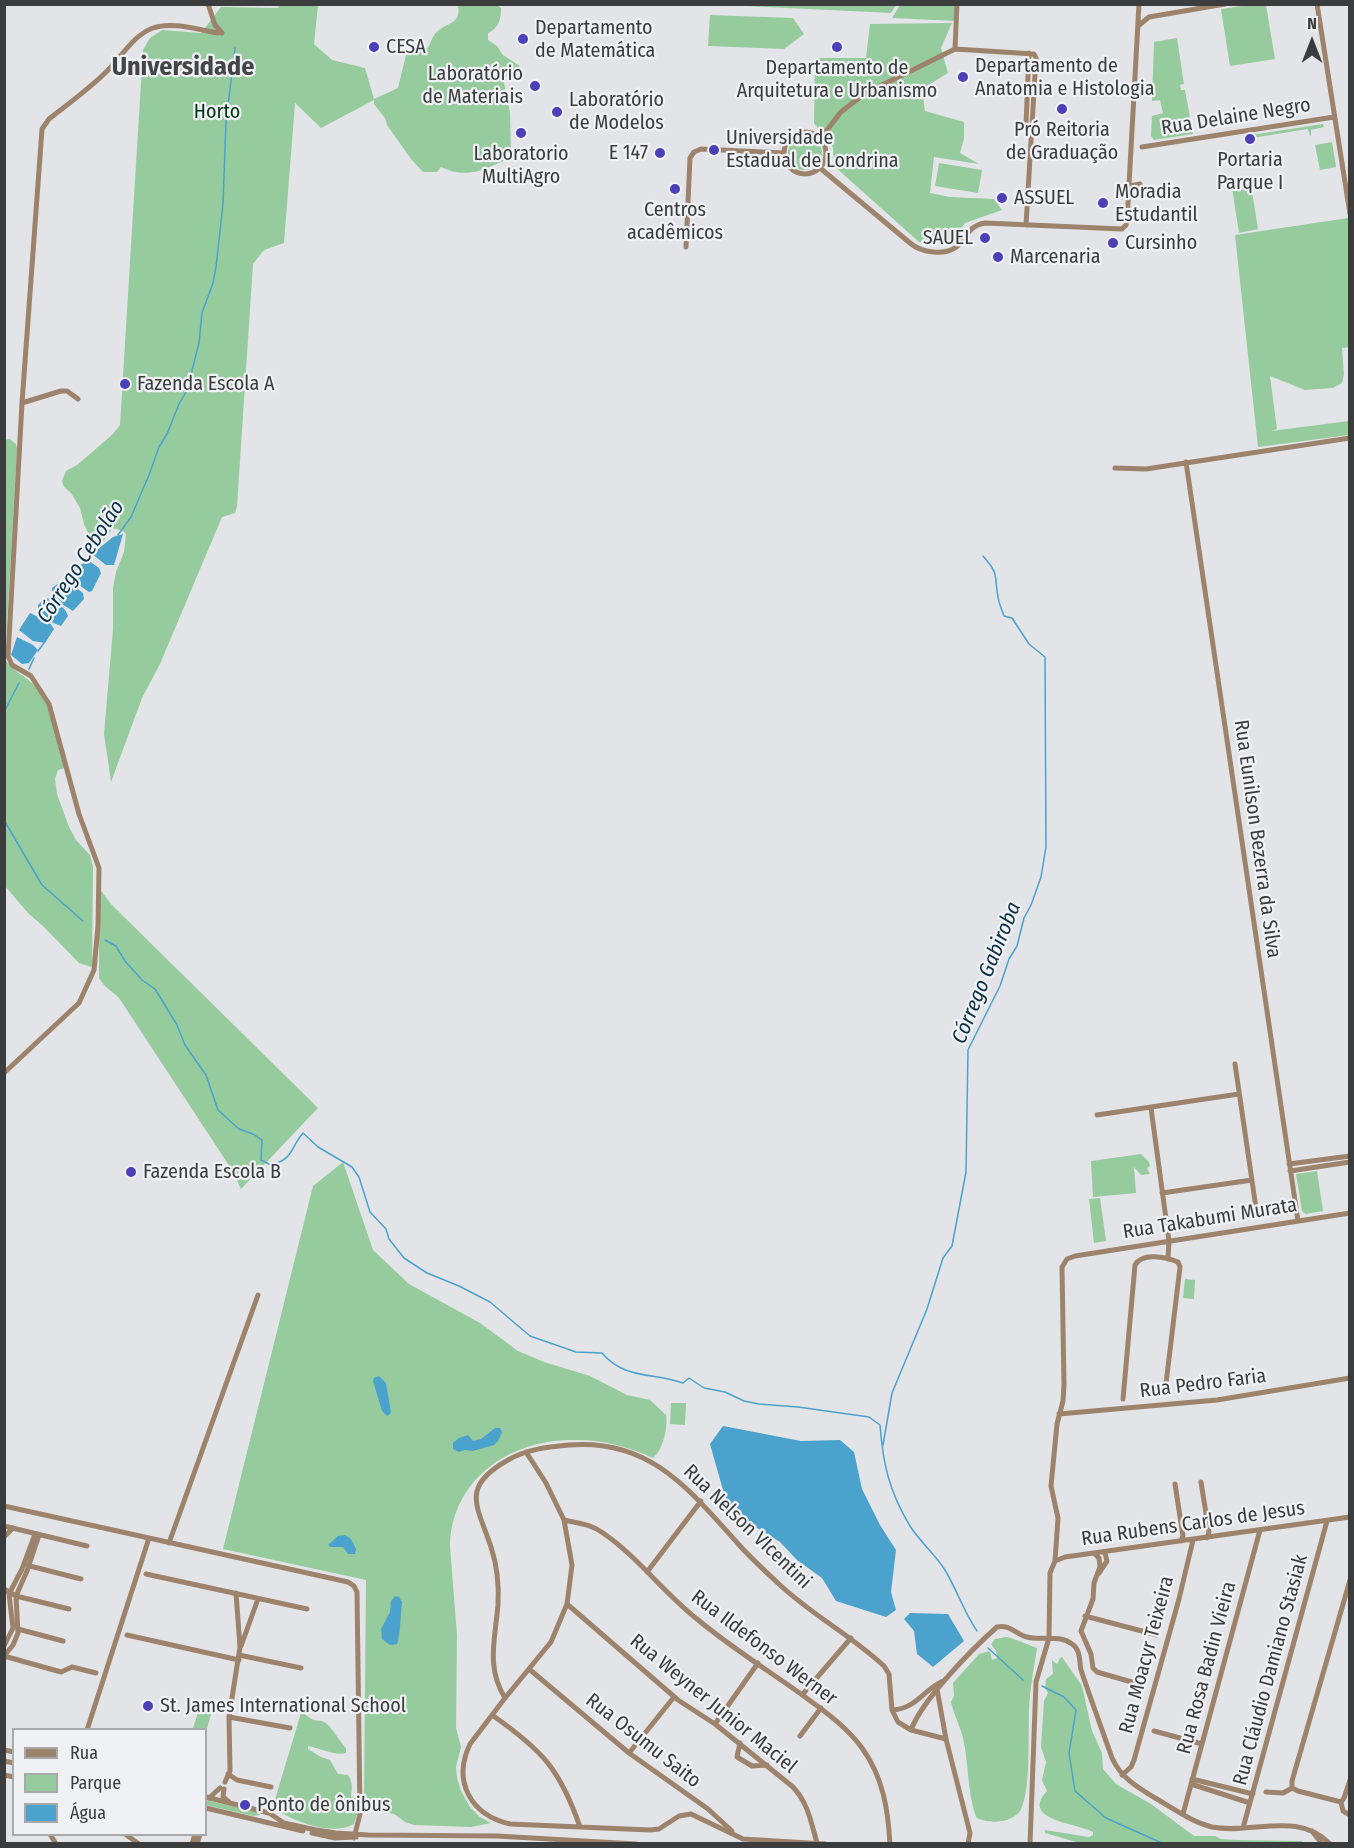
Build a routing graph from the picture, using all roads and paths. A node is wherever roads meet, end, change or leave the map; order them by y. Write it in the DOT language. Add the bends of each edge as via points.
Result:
graph roads {
  1 [pos="208,4"];
  2 [pos="957,4"];
  3 [pos="1139,4"];
  4 [pos="1225,4"];
  5 [pos="1317,4"];
  6 [pos="1138,26"];
  7 [pos="955,49"];
  8 [pos="1334,117"];
  9 [pos="820,139"];
  10 [pos="1142,147"];
  11 [pos="784,153"];
  12 [pos="820,168"];
  13 [pos="1140,184"];
  14 [pos="1129,186"];
  15 [pos="1350,214"];
  16 [pos="1026,225"];
  17 [pos="686,246"];
  18 [pos="78,399"];
  19 [pos="22,403"];
  20 [pos="1350,438"];
  21 [pos="1186,462"];
  22 [pos="1115,468"];
  23 [pos="1235,1064"];
  24 [pos="4,1073"];
  25 [pos="1239,1094"];
  26 [pos="1151,1108"];
  27 [pos="1097,1115"];
  28 [pos="1350,1156"];
  29 [pos="1350,1162"];
  30 [pos="1290,1167"];
  31 [pos="1252,1180"];
  32 [pos="1162,1193"];
  33 [pos="1350,1213"];
  34 [pos="1257,1215"];
  35 [pos="1166,1219"];
  36 [pos="1298,1221"];
  37 [pos="1168,1230"];
  38 [pos="1184,1239"];
  39 [pos="1168,1242"];
  40 [pos="1168,1259"];
  41 [pos="258,1295"];
  42 [pos="1350,1378"];
  43 [pos="1165,1392"];
  44 [pos="1124,1399"];
  45 [pos="1059,1414"];
  46 [pos="526,1452"];
  47 [pos="1201,1482"];
  48 [pos="1175,1484"];
  49 [pos="701,1501"];
  50 [pos="4,1506"];
  51 [pos="1350,1517"];
  52 [pos="564,1520"];
  53 [pos="1327,1521"];
  54 [pos="4,1526"];
  55 [pos="13,1528"];
  56 [pos="1260,1530"];
  57 [pos="37,1534"];
  58 [pos="4,1537"];
  59 [pos="149,1538"];
  60 [pos="1207,1538"];
  61 [pos="1193,1539"];
  62 [pos="1181,1541"];
  63 [pos="170,1543"];
  64 [pos="87,1546"];
  65 [pos="1105,1553"];
  66 [pos="1095,1554"];
  67 [pos="1055,1561"];
  68 [pos="27,1565"];
  69 [pos="647,1572"];
  70 [pos="146,1574"];
  71 [pos="1096,1577"];
  72 [pos="81,1579"];
  73 [pos="1350,1580"];
  74 [pos="10,1593"];
  75 [pos="236,1593"];
  76 [pos="258,1599"];
  77 [pos="567,1604"];
  78 [pos="69,1609"];
  79 [pos="307,1609"];
  80 [pos="1085,1616"];
  81 [pos="18,1629"];
  82 [pos="127,1635"];
  83 [pos="1157,1635"];
  84 [pos="851,1638"];
  85 [pos="1049,1638"];
  86 [pos="63,1641"];
  87 [pos="4,1646"];
  88 [pos="240,1647"];
  89 [pos="4,1656"];
  90 [pos="239,1657"];
  91 [pos="758,1663"];
  92 [pos="301,1668"];
  93 [pos="529,1669"];
  94 [pos="96,1673"];
  95 [pos="1142,1685"];
  96 [pos="937,1687"];
  97 [pos="802,1695"];
  98 [pos="674,1697"];
  99 [pos="504,1698"];
  100 [pos="820,1708"];
  101 [pos="892,1710"];
  102 [pos="492,1715"];
  103 [pos="229,1717"];
  104 [pos="715,1724"];
  105 [pos="88,1728"];
  106 [pos="290,1728"];
  107 [pos="911,1730"];
  108 [pos="1154,1731"];
  109 [pos="800,1736"];
  110 [pos="946,1739"];
  111 [pos="740,1743"];
  112 [pos="1202,1744"];
  113 [pos="629,1753"];
  114 [pos="767,1765"];
  115 [pos="228,1774"];
  116 [pos="1122,1775"];
  117 [pos="1350,1780"];
  118 [pos="1192,1782"];
  119 [pos="222,1785"];
  120 [pos="271,1787"];
  121 [pos="1292,1788"];
  122 [pos="1266,1792"];
  123 [pos="1252,1794"];
  124 [pos="207,1797"];
  125 [pos="1341,1802"];
  126 [pos="1250,1803"];
  127 [pos="234,1804"];
  128 [pos="708,1809"];
  129 [pos="207,1810"];
  130 [pos="262,1811"];
  131 [pos="1182,1814"];
  132 [pos="1350,1815"];
  133 [pos="248,1818"];
  134 [pos="705,1821"];
  135 [pos="580,1827"];
  136 [pos="1243,1828"];
  137 [pos="1311,1830"];
  138 [pos="355,1836"];
  139 [pos="737,1837"];
  140 [pos="334,1838"];
  141 [pos="536,1841"];
  142 [pos="609,1843"];
  143 [pos="635,1843"];
  144 [pos="817,1843"];
  145 [pos="825,1844"];
  146 [pos="890,1844"];
  147 [pos="968,1844"];
  148 [pos="1030,1844"];
  149 [pos="1322,1844"];
  150 [pos="1330,1844"];
  1 -- 19 [label="street" via="220,33 154,27 138,37 106,72 42,129"];
  2 -- 7 [label="street"];
  3 -- 6 [label="street"];
  4 -- 6 [label="street" via="1149,17"];
  5 -- 8 [label="street"];
  6 -- 14 [label="street"];
  7 -- 9 [label="street" via="864,94 841,112"];
  7 -- 16 [label="street" via="1029,53 1026,124 1032,131"];
  8 -- 10 [label="street, Rua Delaine Negro"];
  8 -- 15 [label="street"];
  9 -- 11 [label="street" via="808,133 794,135"];
  9 -- 12 [label="street" via="825,157"];
  11 -- 12 [label="street" via="787,165 796,172 809,174"];
  11 -- 17 [label="street" via="701,150 691,155"];
  12 -- 16 [label="street" via="920,250 954,250 981,223"];
  13 -- 14 [label="street"];
  14 -- 16 [label="street" via="1126,225 1122,229"];
  18 -- 19 [label="street" via="61,391"];
  19 -- 24 [label="street" via="8,656 12,665 31,676 49,704 79,814 99,868 98,926 94,970 79,1003"];
  20 -- 21 [label="street"];
  21 -- 22 [label="street" via="1146,469"];
  21 -- 30 [label="street, Rua Eunilson Bezerra da Silva"];
  23 -- 25 [label="street"];
  25 -- 26 [label="street"];
  25 -- 31 [label="street"];
  26 -- 27 [label="street"];
  26 -- 32 [label="street"];
  28 -- 30 [label="street"];
  29 -- 30 [label="street"];
  30 -- 36 [label="street, Rua Eunilson Bezerra da Silva"];
  31 -- 32 [label="street"];
  31 -- 34 [label="street"];
  32 -- 35 [label="street"];
  33 -- 36 [label="street, Rua Takabumi Murata"];
  35 -- 37 [label="street"];
  35 -- 39 [label="street"];
  36 -- 38 [label="street, Rua Takabumi Murata"];
  37 -- 38 [label="street"];
  37 -- 39 [label="street"];
  38 -- 39 [label="street, Rua Takabumi Murata"];
  39 -- 40 [label="street"];
  39 -- 45 [label="street, Rua Takabumi Murata" via="1067,1259 1062,1267 1064,1385"];
  40 -- 43 [label="street" via="1178,1262 1180,1267"];
  40 -- 44 [label="street" via="1143,1257 1135,1265"];
  41 -- 63 [label="street"];
  42 -- 45 [label="street, Rua Pedro Faria" via="1217,1400"];
  45 -- 67 [label="street" via="1051,1486 1058,1518"];
  46 -- 49 [label="street, Rua Nelson VIcentini" via="586,1444 625,1450 665,1469"];
  46 -- 52 [label="street"];
  46 -- 99 [label="street, Rua Nelson VIcentini" via="484,1476 476,1498 495,1562 498,1603 492,1666"];
  47 -- 60 [label="street"];
  48 -- 62 [label="street"];
  49 -- 69 [label="street"];
  49 -- 84 [label="street, Rua Nelson VIcentini" via="782,1587"];
  50 -- 59 [label="street"];
  51 -- 53 [label="street, Rua Rubens Carlos de Jesus"];
  52 -- 69 [label="street, Rua Ildefonso Werner" via="600,1531"];
  52 -- 77 [label="street" via="572,1565"];
  53 -- 56 [label="street, Rua Rubens Carlos de Jesus"];
  53 -- 123 [label="street, Rua Cláudio Damiano Stasiak"];
  54 -- 55 [label="street"];
  55 -- 57 [label="street"];
  55 -- 58 [label="street"];
  56 -- 60 [label="street, Rua Rubens Carlos de Jesus"];
  56 -- 112 [label="street, Rua Rosa Badin Vieira"];
  57 -- 64 [label="street"];
  57 -- 68 [label="street"];
  59 -- 63 [label="street"];
  59 -- 105 [label="street"];
  60 -- 61 [label="street, Rua Rubens Carlos de Jesus"];
  61 -- 62 [label="street, Rua Rubens Carlos de Jesus"];
  61 -- 116 [label="street, Rua Moacyr Teixeira" via="1134,1760"];
  62 -- 65 [label="street, Rua Rubens Carlos de Jesus"];
  63 -- 138 [label="street" via="354,1586 360,1814"];
  65 -- 66 [label="street, Rua Rubens Carlos de Jesus"];
  65 -- 71 [label="street" via="1107,1561"];
  66 -- 67 [label="street, Rua Rubens Carlos de Jesus"];
  66 -- 71 [label="street" via="1101,1562"];
  67 -- 85 [label="street, Rua Rubens Carlos de Jesus" via="1050,1573"];
  68 -- 72 [label="street"];
  68 -- 74 [label="street"];
  69 -- 91 [label="street, Rua Ildefonso Werner" via="696,1619"];
  70 -- 75 [label="street"];
  71 -- 80 [label="street" via="1093,1599"];
  73 -- 121 [label="street"];
  74 -- 78 [label="street"];
  74 -- 81 [label="street"];
  74 -- 87 [label="street" via="13,1628"];
  75 -- 76 [label="street"];
  75 -- 88 [label="street"];
  76 -- 79 [label="street"];
  76 -- 88 [label="street"];
  77 -- 93 [label="street" via="551,1642"];
  77 -- 98 [label="street, Rua Weyner Junior Maciel"];
  80 -- 83 [label="street"];
  80 -- 95 [label="street" via="1081,1634 1093,1670"];
  81 -- 86 [label="street"];
  81 -- 89 [label="street"];
  82 -- 90 [label="street"];
  84 -- 97 [label="street"];
  84 -- 101 [label="street, Rua Nelson VIcentini" via="889,1674"];
  85 -- 96 [label="street" via="1028,1637 999,1626"];
  85 -- 116 [label="street" via="1070,1643 1077,1649 1112,1758"];
  85 -- 148 [label="street" via="1036,1682"];
  88 -- 90 [label="street"];
  89 -- 94 [label="street" via="61,1672 72,1667"];
  90 -- 92 [label="street"];
  90 -- 103 [label="street"];
  91 -- 97 [label="street, Rua Ildefonso Werner"];
  91 -- 104 [label="street"];
  93 -- 99 [label="street"];
  93 -- 113 [label="street, Rua Osumu Saito"];
  96 -- 101 [label="street" via="910,1707"];
  96 -- 107 [label="street"];
  96 -- 110 [label="street"];
  97 -- 100 [label="street, Rua Ildefonso Werner"];
  98 -- 104 [label="street, Rua Weyner Junior Maciel"];
  98 -- 113 [label="street"];
  99 -- 102 [label="street"];
  100 -- 109 [label="street"];
  100 -- 146 [label="street, Rua Ildefonso Werner" via="845,1729 872,1763 888,1811"];
  101 -- 107 [label="street" via="898,1722"];
  102 -- 135 [label="street" via="537,1748 558,1776"];
  102 -- 135 [label="street" via="470,1744 463,1765 470,1799 478,1810 510,1824"];
  103 -- 106 [label="street"];
  103 -- 115 [label="street"];
  104 -- 111 [label="street, Rua Weyner Junior Maciel"];
  107 -- 110 [label="street"];
  108 -- 112 [label="street"];
  110 -- 147 [label="street" via="970,1833"];
  111 -- 114 [label="street, Rua Weyner Junior Maciel"];
  111 -- 114 [label="street" via="737,1757 752,1766"];
  112 -- 118 [label="street, Rua Rosa Badin Vieira"];
  113 -- 128 [label="street, Rua Osumu Saito"];
  114 -- 144 [label="street, Rua Weyner Junior Maciel" via="802,1797"];
  115 -- 119 [label="street"];
  115 -- 120 [label="street" via="237,1780"];
  116 -- 131 [label="street"];
  117 -- 125 [label="street"];
  118 -- 123 [label="street"];
  118 -- 126 [label="street"];
  118 -- 131 [label="street, Rua Rosa Badin Vieira"];
  119 -- 124 [label="street"];
  119 -- 127 [label="street" via="223,1797"];
  121 -- 122 [label="street" via="1283,1793"];
  121 -- 125 [label="street"];
  123 -- 126 [label="street, Rua Cláudio Damiano Stasiak"];
  124 -- 127 [label="street"];
  125 -- 132 [label="street" via="1343,1811"];
  126 -- 136 [label="street, Rua Cláudio Damiano Stasiak"];
  127 -- 130 [label="street"];
  128 -- 134 [label="street"];
  128 -- 139 [label="street, Rua Osumu Saito"];
  129 -- 133 [label="street"];
  130 -- 133 [label="street" via="262,1817"];
  130 -- 140 [label="street" via="284,1823"];
  131 -- 136 [label="street" via="1211,1826"];
  133 -- 140 [label="street"];
  134 -- 135 [label="street" via="685,1814 659,1829"];
  134 -- 139 [label="street"];
  136 -- 137 [label="street" via="1295,1826"];
  137 -- 149 [label="street"];
  137 -- 150 [label="street"];
  138 -- 140 [label="street"];
  138 -- 141 [label="street"];
  139 -- 144 [label="street"];
  141 -- 142 [label="street"];
  142 -- 143 [label="street"];
  144 -- 145 [label="street"];
}
